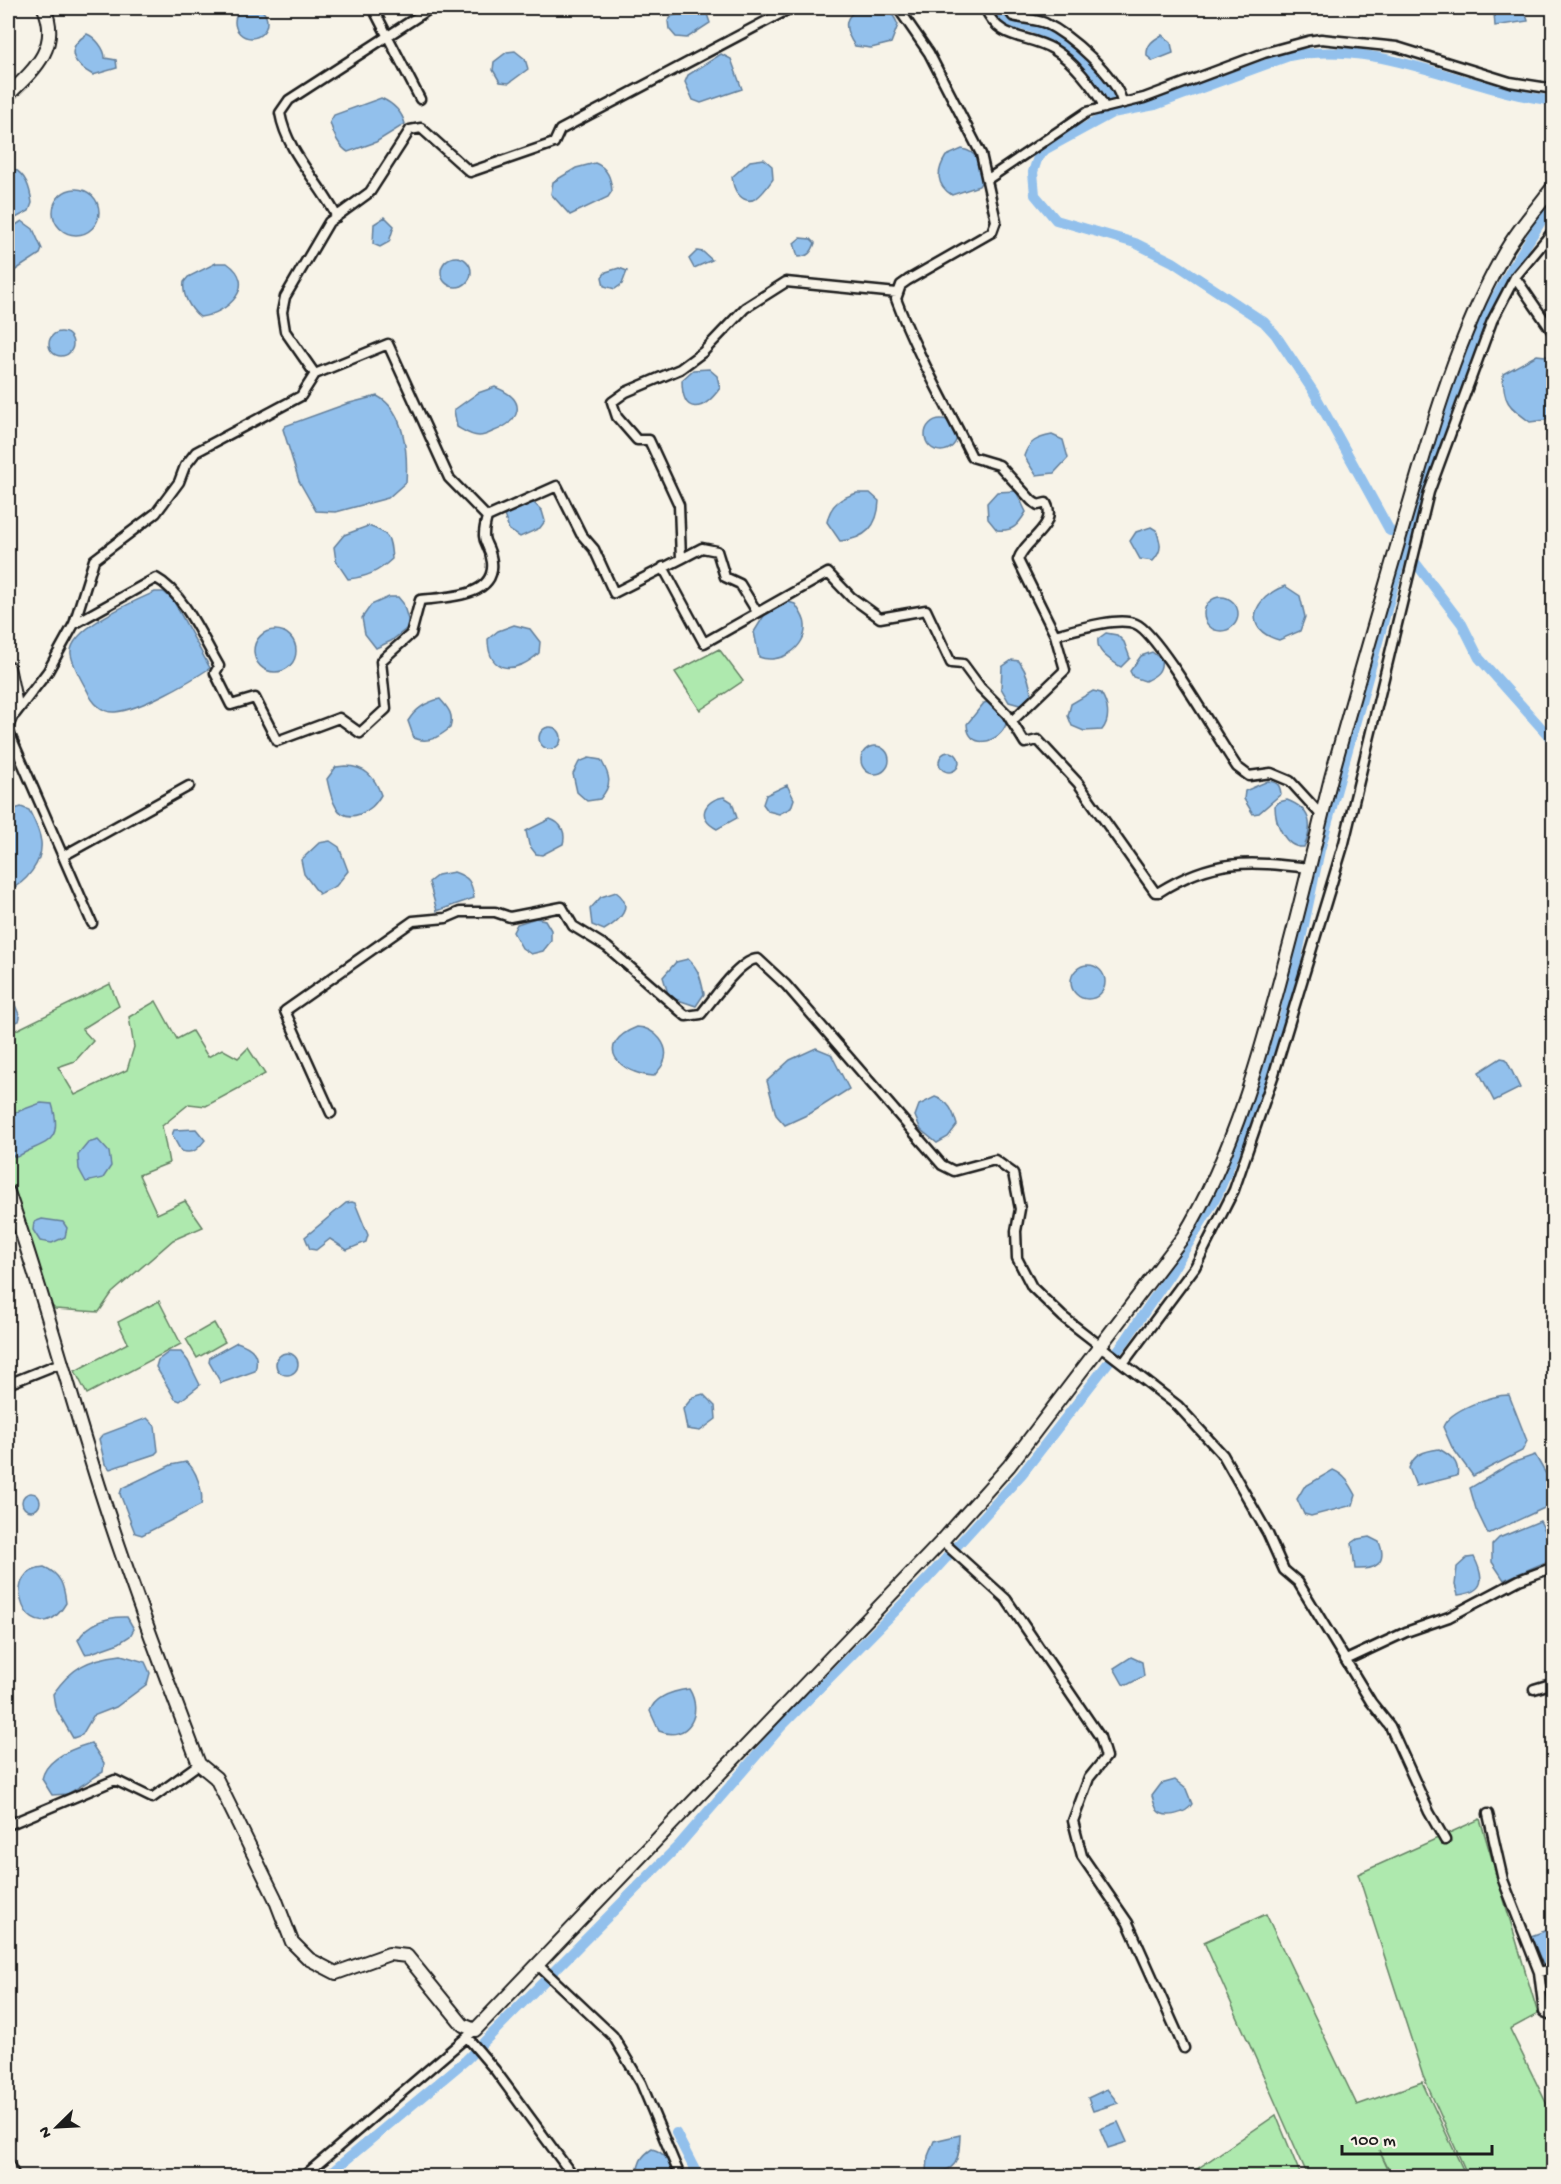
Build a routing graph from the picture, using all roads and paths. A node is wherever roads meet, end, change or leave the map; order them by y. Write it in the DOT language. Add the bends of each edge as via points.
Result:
graph roads {
  1 [pos="44,8"];
  2 [pos="373,8"];
  3 [pos="431,8"];
  4 [pos="791,8"];
  5 [pos="898,8"];
  6 [pos="985,8"];
  7 [pos="1006,8"];
  8 [pos="388,38"];
  9 [pos="1554,89"];
  10 [pos="8,95"];
  11 [pos="420,99"];
  12 [pos="1122,102"];
  13 [pos="1105,108"];
  14 [pos="988,179"];
  15 [pos="1554,186"];
  16 [pos="337,217"];
  17 [pos="1554,230"];
  18 [pos="1515,277"];
  19 [pos="897,293"];
  20 [pos="1554,334"];
  21 [pos="315,374"];
  22 [pos="487,517"];
  23 [pos="681,559"];
  24 [pos="663,567"];
  25 [pos="757,612"];
  26 [pos="74,624"];
  27 [pos="1055,635"];
  28 [pos="8,666"];
  29 [pos="1012,721"];
  30 [pos="9,724"];
  31 [pos="189,786"];
  32 [pos="1322,816"];
  33 [pos="63,856"];
  34 [pos="1309,868"];
  35 [pos="92,923"];
  36 [pos="331,1113"];
  37 [pos="8,1192"];
  38 [pos="1098,1346"];
  39 [pos="63,1362"];
  40 [pos="1124,1362"];
  41 [pos="8,1384"];
  42 [pos="942,1541"];
  43 [pos="1554,1567"];
  44 [pos="1346,1660"];
  45 [pos="1554,1683"];
  46 [pos="1534,1689"];
  47 [pos="199,1764"];
  48 [pos="1488,1814"];
  49 [pos="8,1825"];
  50 [pos="1445,1840"];
  51 [pos="538,1966"];
  52 [pos="1554,1969"];
  53 [pos="1539,1972"];
  54 [pos="1554,2016"];
  55 [pos="471,2034"];
  56 [pos="1184,2048"];
  57 [pos="8,2163"];
  58 [pos="15,2176"];
  59 [pos="304,2176"];
  60 [pos="573,2176"];
  61 [pos="680,2176"];
  1 -- 10 [label="street" via="49,27 48,48"];
  2 -- 8 [label="street"];
  3 -- 8 [label="street"];
  4 -- 16 [label="street" via="560,130 554,143 470,172 421,128 410,130 370,192"];
  5 -- 14 [label="street" via="929,53 981,154"];
  6 -- 13 [label="street" via="999,29 1055,50 1089,84"];
  7 -- 12 [label="street" via="1013,16 1053,28 1095,61 1111,79"];
  8 -- 11 [label="street"];
  8 -- 16 [label="street" via="289,100 280,113 284,133"];
  9 -- 12 [label="street" via="1510,82 1396,47 1321,39 1294,44 1186,84"];
  12 -- 13 [label="street"];
  13 -- 14 [label="street" via="1073,119"];
  14 -- 19 [label="street" via="996,221 992,232 908,280"];
  15 -- 32 [label="street" via="1502,256 1457,358 1423,458"];
  16 -- 21 [label="street" via="329,222 285,297 282,312 285,331"];
  17 -- 18 [label="street"];
  18 -- 20 [label="street"];
  18 -- 40 [label="street" via="1492,321 1429,492 1344,843 1234,1190 1194,1267"];
  19 -- 23 [label="street" via="786,282 745,308 703,352 680,369 612,402 617,417 637,440 649,440 675,493"];
  19 -- 27 [label="street" via="929,379 943,398 972,457 999,465 1032,501 1048,505 1048,523 1018,560"];
  21 -- 22 [label="street" via="388,344 449,478"];
  21 -- 26 [label="street" via="301,396 196,452 156,513 93,560"];
  22 -- 24 [label="street" via="557,486 581,534 594,549 614,593"];
  22 -- 26 [label="street" via="482,537 492,561 489,582 481,590 420,600 411,634 381,661 386,709 360,732 339,718 277,741 255,698 231,705 215,673 219,666 199,632 170,585 156,578"];
  23 -- 24 [label="street"];
  23 -- 25 [label="street" via="702,549 717,551 725,577 740,584"];
  24 -- 25 [label="street" via="704,643"];
  25 -- 29 [label="street" via="828,573 850,597 880,618 926,610 951,663 963,664"];
  26 -- 30 [label="street" via="48,671"];
  27 -- 29 [label="street" via="1065,670"];
  27 -- 32 [label="street" via="1125,621 1143,628 1237,767 1249,776 1271,773 1290,781"];
  28 -- 30 [label="street" via="16,705"];
  29 -- 34 [label="street" via="1025,743 1038,740 1078,783 1155,892 1204,868 1270,863"];
  30 -- 33 [label="street"];
  31 -- 33 [label="street"];
  32 -- 34 [label="street"];
  33 -- 35 [label="street"];
  34 -- 38 [label="street" via="1266,1031 1212,1182 1183,1237"];
  36 -- 38 [label="street" via="285,1011 413,921 446,918 460,912 495,912 510,917 562,907 573,926 614,954 686,1016 701,1014 734,975 749,961 758,959 942,1165 954,1171 995,1160 1013,1173 1020,1209 1017,1258 1022,1269 1032,1287"];
  37 -- 39 [label="street"];
  38 -- 40 [label="street"];
  38 -- 42 [label="street" via="1009,1466"];
  39 -- 41 [label="street"];
  39 -- 47 [label="street" via="138,1603"];
  40 -- 44 [label="street" via="1178,1406 1223,1455 1284,1570 1298,1582"];
  42 -- 51 [label="street"];
  42 -- 56 [label="street" via="1006,1599 1100,1737 1106,1757 1089,1778 1073,1821 1082,1856 1128,1923"];
  43 -- 44 [label="street"];
  44 -- 50 [label="street" via="1390,1726"];
  45 -- 46 [label="street"];
  47 -- 49 [label="street" via="152,1798 115,1780"];
  47 -- 55 [label="street" via="216,1778 292,1941 309,1959 336,1973 389,1954 407,1956"];
  48 -- 53 [label="street" via="1503,1880"];
  51 -- 55 [label="street"];
  51 -- 61 [label="street" via="613,2036 641,2083"];
  52 -- 53 [label="street"];
  53 -- 54 [label="street" via="1544,2012"];
  55 -- 59 [label="street"];
  55 -- 60 [label="street"];
  57 -- 58 [label="street"];
}
